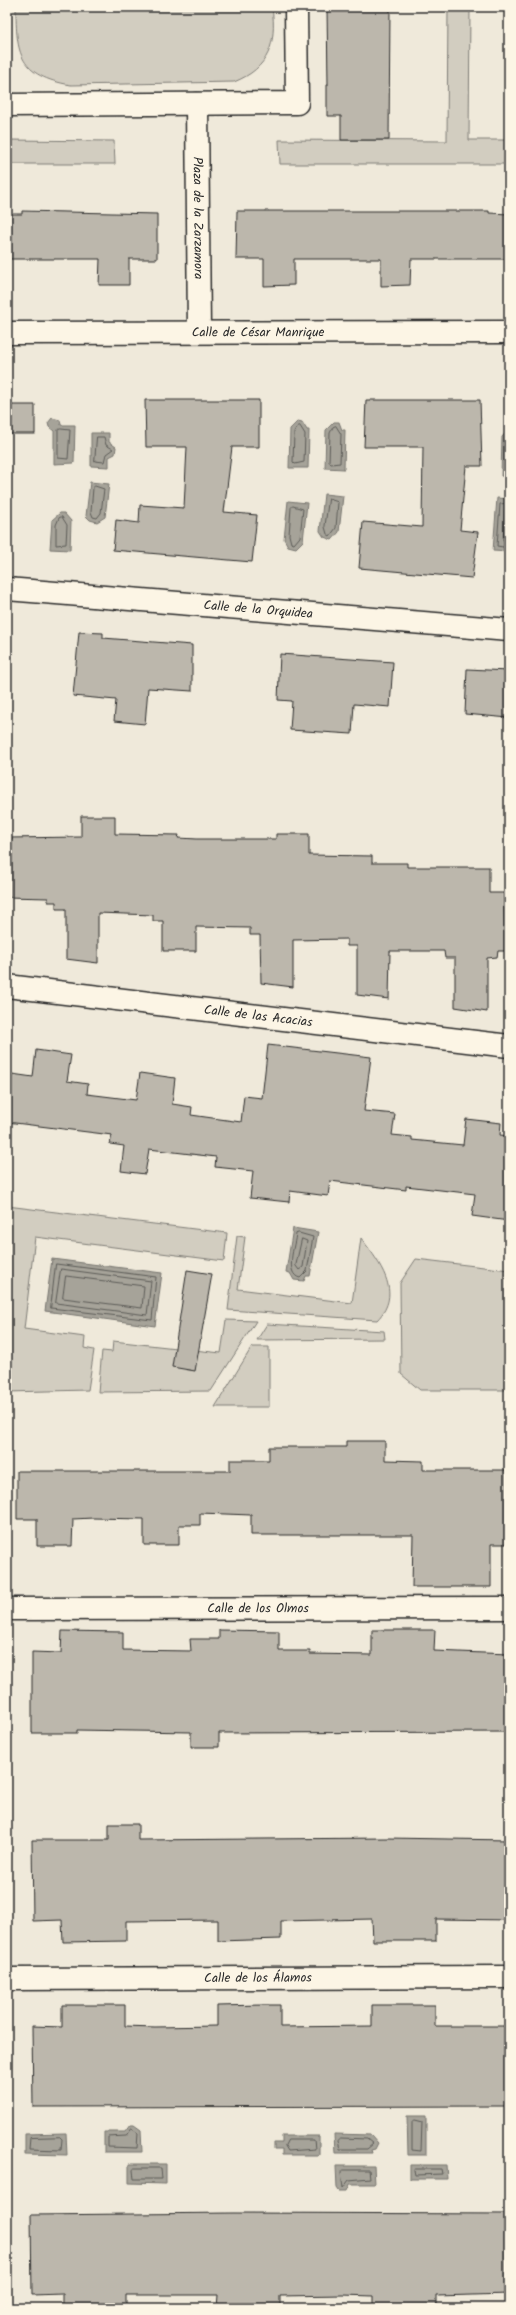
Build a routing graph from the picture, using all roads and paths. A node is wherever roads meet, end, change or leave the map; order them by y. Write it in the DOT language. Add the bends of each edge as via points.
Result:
graph roads {
  1 [pos="296,7"];
  2 [pos="197,104"];
  3 [pos="7,105"];
  4 [pos="199,332"];
  5 [pos="509,332"];
  6 [pos="7,333"];
  7 [pos="7,589"];
  8 [pos="509,630"];
  9 [pos="7,986"];
  10 [pos="509,1046"];
  11 [pos="509,1608"];
  12 [pos="7,1609"];
  13 [pos="509,1977"];
  14 [pos="7,1979"];
  1 -- 2 [label="street" via="297,103"];
  2 -- 3 [label="street"];
  2 -- 4 [label="street, Plaza de la Zarzamora"];
  4 -- 5 [label="street, Calle de César Manrique"];
  4 -- 6 [label="street, Calle de César Manrique"];
  7 -- 8 [label="street, Calle de la Orquidea"];
  9 -- 10 [label="street, Calle de las Acacias"];
  11 -- 12 [label="street, Calle de los Olmos"];
  13 -- 14 [label="street, Calle de los Álamos"];
}
